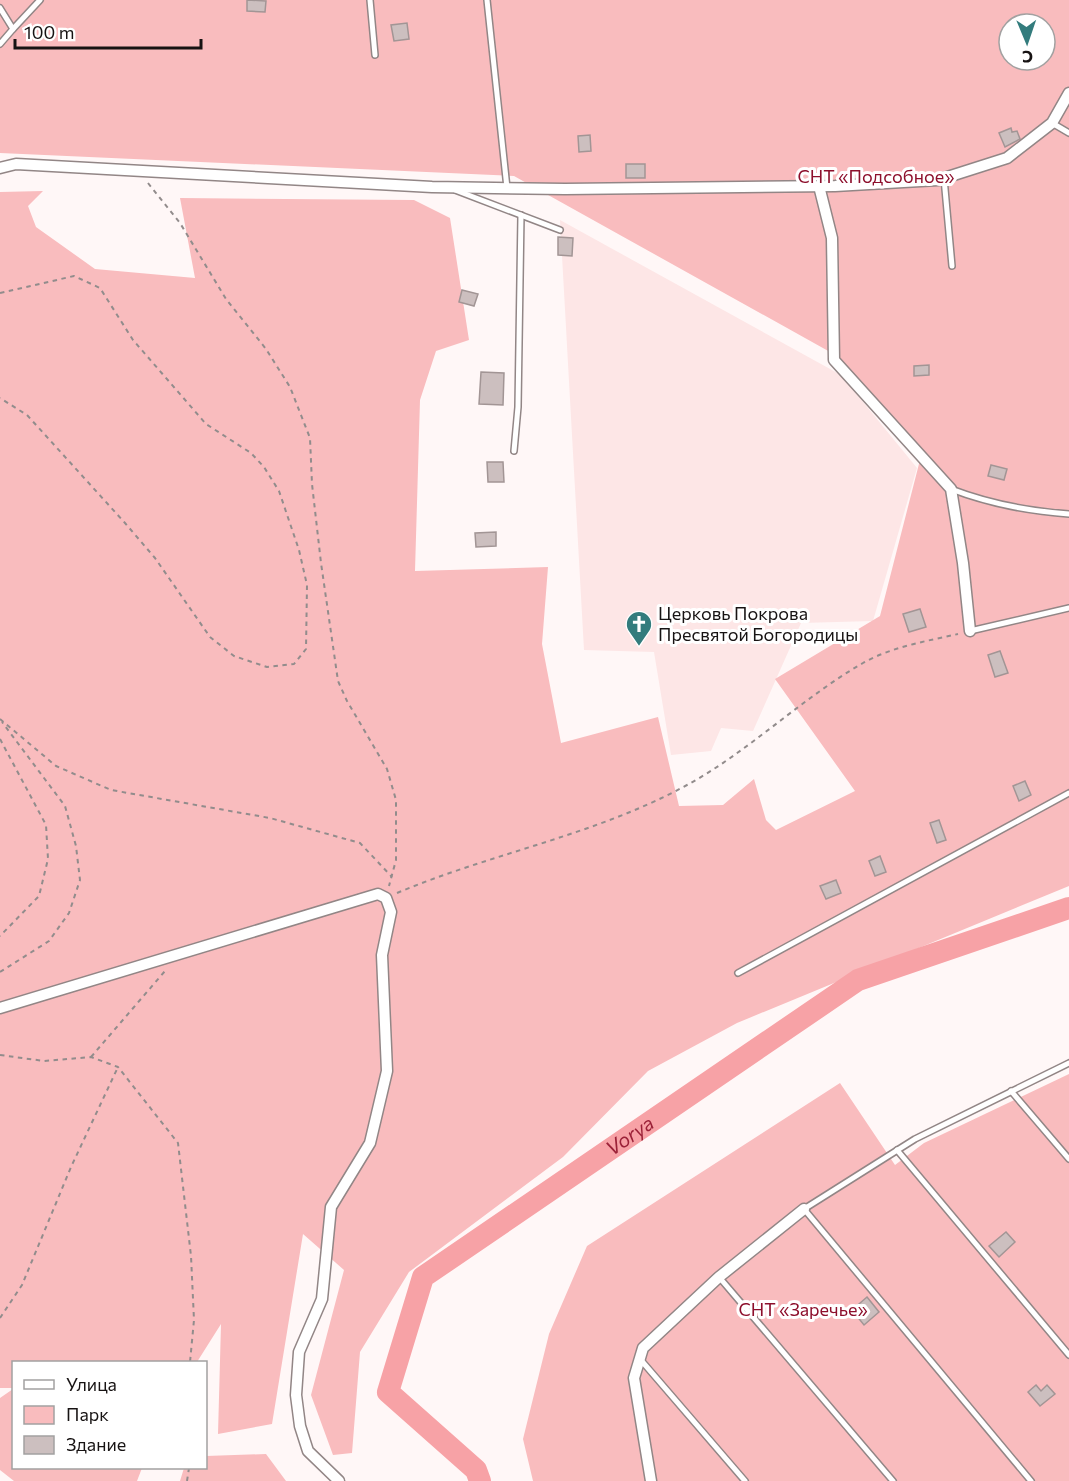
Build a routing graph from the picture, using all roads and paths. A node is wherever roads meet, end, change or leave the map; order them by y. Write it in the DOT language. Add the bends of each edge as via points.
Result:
graph roads {
  1 [pos="40,0"];
  2 [pos="370,0"];
  3 [pos="487,0"];
  4 [pos="0,8"];
  5 [pos="13,29"];
  6 [pos="0,44"];
  7 [pos="375,56"];
  8 [pos="1069,93"];
  9 [pos="1052,123"];
  10 [pos="1069,133"];
  11 [pos="0,168"];
  12 [pos="136,170"];
  13 [pos="944,178"];
  14 [pos="819,186"];
  15 [pos="448,187"];
  16 [pos="507,188"];
  17 [pos="521,215"];
  18 [pos="560,230"];
  19 [pos="952,266"];
  20 [pos="0,293"];
  21 [pos="0,398"];
  22 [pos="514,451"];
  23 [pos="951,489"];
  24 [pos="1069,514"];
  25 [pos="1069,608"];
  26 [pos="970,631"];
  27 [pos="0,720"];
  28 [pos="0,739"];
  29 [pos="1069,793"];
  30 [pos="392,877"];
  31 [pos="386,898"];
  32 [pos="0,936"];
  33 [pos="166,969"];
  34 [pos="0,972"];
  35 [pos="738,974"];
  36 [pos="0,1008"];
  37 [pos="0,1055"];
  38 [pos="91,1057"];
  39 [pos="1069,1063"];
  40 [pos="118,1067"];
  41 [pos="1011,1091"];
  42 [pos="897,1150"];
  43 [pos="1069,1160"];
  44 [pos="804,1209"];
  45 [pos="719,1277"];
  46 [pos="0,1317"];
  47 [pos="1069,1354"];
  48 [pos="640,1359"];
  49 [pos="190,1361"];
  50 [pos="339,1481"];
  51 [pos="651,1481"];
  52 [pos="744,1481"];
  53 [pos="893,1481"];
  54 [pos="1031,1481"];
  1 -- 5 [label="lane"];
  2 -- 7 [label="lane"];
  3 -- 16 [label="lane"];
  4 -- 5 [label="lane"];
  5 -- 6 [label="lane"];
  8 -- 9 [label="street"];
  9 -- 10 [label="lane"];
  9 -- 13 [label="street" via="1007,158"];
  11 -- 12 [label="street" via="16,164"];
  12 -- 15 [label="street"];
  12 -- 30 [label="path" via="180,223 226,299 266,349 290,387 310,438 321,563 338,681 387,769 396,800 396,860"];
  13 -- 14 [label="street"];
  13 -- 19 [label="lane"];
  14 -- 16 [label="street"];
  14 -- 23 [label="street" via="832,238 834,360"];
  15 -- 16 [label="street"];
  15 -- 17 [label="lane"];
  17 -- 18 [label="lane"];
  17 -- 22 [label="lane"];
  20 -- 21 [label="path" via="74,276 100,288 133,340 206,423 251,453 264,467 279,490 307,585 306,650 294,664 267,667 234,656 210,637 155,558 125,523 27,415"];
  23 -- 24 [label="lane" via="983,501"];
  23 -- 26 [label="street"];
  25 -- 26 [label="lane"];
  26 -- 31 [label="path" via="914,643 864,662 688,785 596,827 439,875"];
  27 -- 30 [label="path" via="56,766 111,790 270,818 360,843"];
  27 -- 34 [label="path" via="65,806 80,880 69,913 49,941"];
  28 -- 32 [label="path" via="46,825 48,859 39,896"];
  29 -- 35 [label="lane"];
  30 -- 31 [label="path"];
  31 -- 36 [label="street" via="378,894 335,906"];
  31 -- 50 [label="street" via="391,912 382,955 387,1071 370,1143 331,1207 322,1299 299,1352 296,1395 300,1426 308,1451"];
  33 -- 38 [label="path"];
  37 -- 38 [label="path" via="44,1061"];
  38 -- 40 [label="path"];
  39 -- 41 [label="lane"];
  40 -- 46 [label="path" via="22,1285"];
  40 -- 49 [label="path" via="178,1143 191,1256 194,1320"];
  41 -- 42 [label="lane"];
  41 -- 43 [label="lane"];
  42 -- 44 [label="lane"];
  42 -- 47 [label="lane"];
  44 -- 45 [label="street"];
  44 -- 54 [label="lane"];
  45 -- 48 [label="street" via="643,1348"];
  45 -- 53 [label="lane"];
  48 -- 51 [label="street" via="634,1378"];
  48 -- 52 [label="lane"];
}
